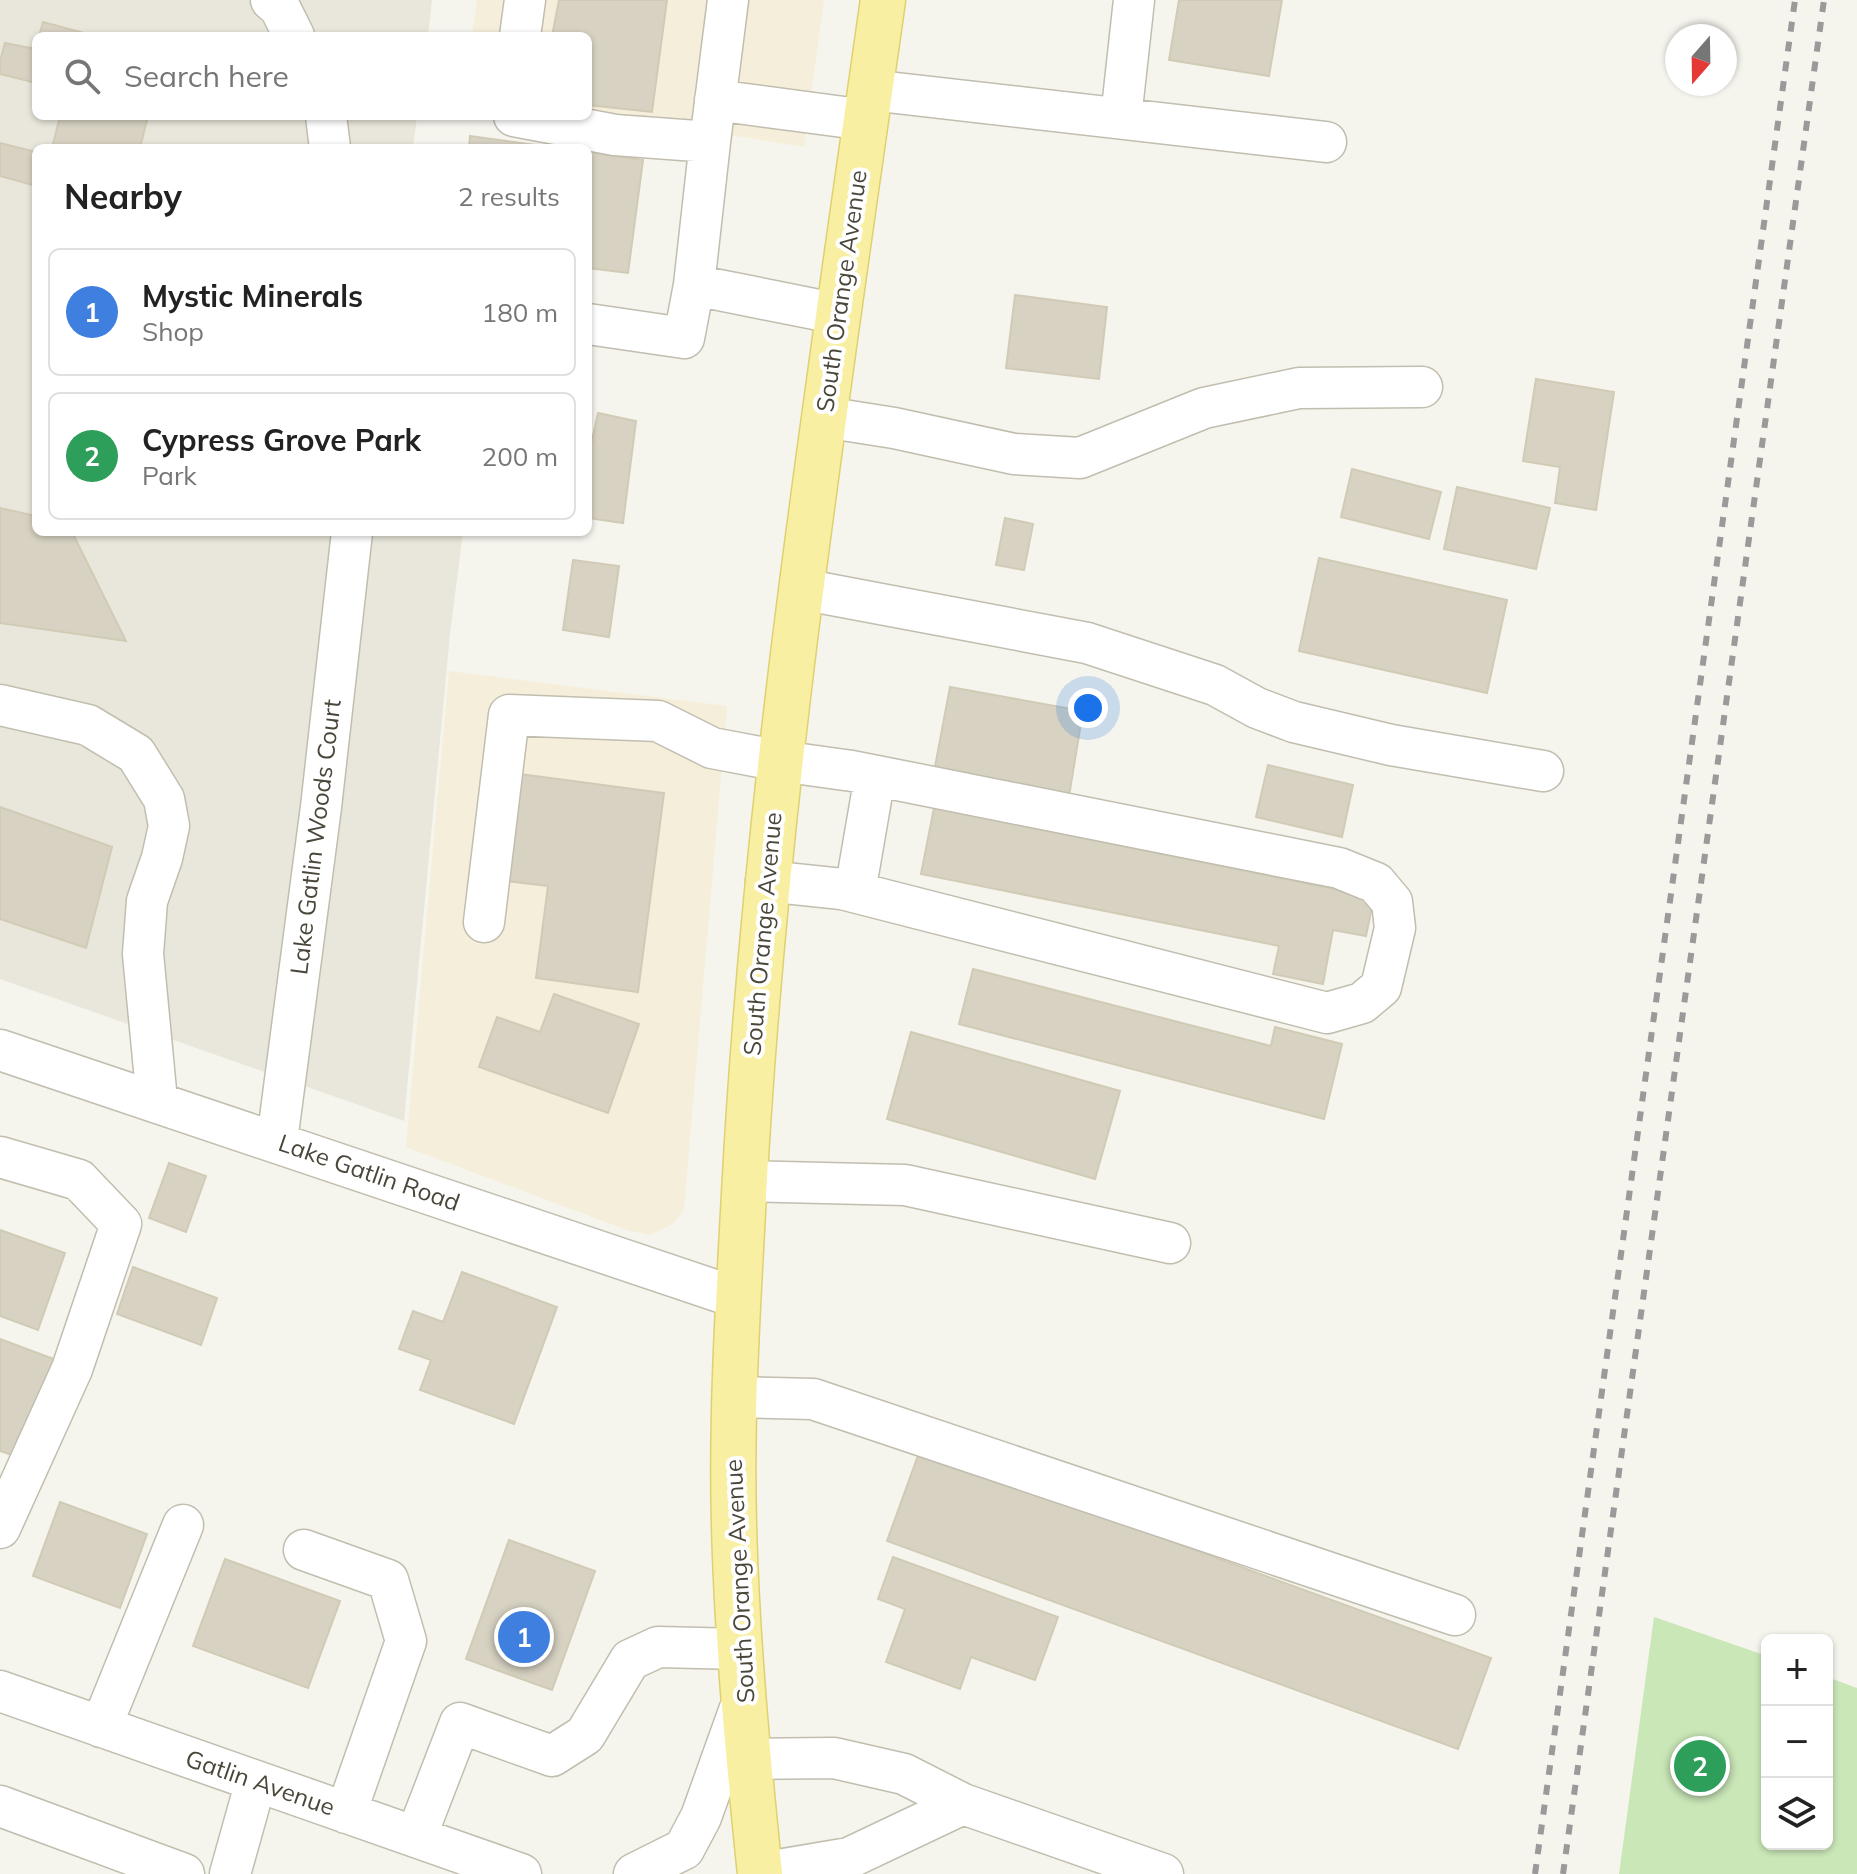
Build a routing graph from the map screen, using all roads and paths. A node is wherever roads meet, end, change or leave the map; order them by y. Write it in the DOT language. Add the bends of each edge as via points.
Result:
graph roads {
  1 [pos="271,0"];
  2 [pos="525,0"];
  3 [pos="728,0"];
  4 [pos="883,0"];
  5 [pos="1134,0"];
  6 [pos="292,32"];
  7 [pos="521,32"];
  8 [pos="715,100"];
  9 [pos="868,105"];
  10 [pos="1121,118"];
  11 [pos="326,120"];
  12 [pos="535,120"];
  13 [pos="710,142"];
  14 [pos="1326,142"];
  15 [pos="330,144"];
  16 [pos="694,285"];
  17 [pos="839,314"];
  18 [pos="592,325"];
  19 [pos="1422,387"];
  20 [pos="824,417"];
  21 [pos="352,536"];
  22 [pos="801,589"];
  23 [pos="0,705"];
  24 [pos="780,761"];
  25 [pos="1543,771"];
  26 [pos="875,776"];
  27 [pos="766,881"];
  28 [pos="855,892"];
  29 [pos="484,922"];
  30 [pos="0,1050"];
  31 [pos="157,1101"];
  32 [pos="277,1141"];
  33 [pos="0,1157"];
  34 [pos="744,1181"];
  35 [pos="1170,1243"];
  36 [pos="738,1298"];
  37 [pos="735,1397"];
  38 [pos="183,1525"];
  39 [pos="0,1528"];
  40 [pos="304,1550"];
  41 [pos="1455,1615"];
  42 [pos="741,1649"];
  43 [pos="0,1691"];
  44 [pos="745,1696"];
  45 [pos="101,1727"];
  46 [pos="749,1759"];
  47 [pos="256,1781"];
  48 [pos="963,1804"];
  49 [pos="0,1806"];
  50 [pos="346,1813"];
  51 [pos="416,1837"];
  52 [pos="184,1874"];
  53 [pos="230,1874"];
  54 [pos="521,1874"];
  55 [pos="634,1874"];
  56 [pos="760,1874"];
  57 [pos="1163,1874"];
  1 -- 6 [label="street"];
  2 -- 7 [label="street"];
  3 -- 8 [label="street"];
  4 -- 9 [label="main road, South Orange Avenue"];
  5 -- 10 [label="street"];
  8 -- 9 [label="street"];
  8 -- 13 [label="street"];
  9 -- 10 [label="street"];
  9 -- 17 [label="main road, South Orange Avenue"];
  10 -- 14 [label="street"];
  11 -- 15 [label="street"];
  12 -- 13 [label="street" via="615,135"];
  13 -- 16 [label="street"];
  16 -- 17 [label="street"];
  16 -- 18 [label="street" via="684,338"];
  17 -- 20 [label="main road, South Orange Avenue"];
  19 -- 20 [label="street" via="1299,388 1204,408 1080,458 1014,454"];
  20 -- 22 [label="main road, South Orange Avenue"];
  21 -- 32 [label="street, Lake Gatlin Woods Court"];
  22 -- 24 [label="main road, South Orange Avenue"];
  22 -- 25 [label="street" via="1087,643 1215,685 1294,722"];
  23 -- 31 [label="street" via="88,725 136,754 164,799 169,826 147,901 143,954"];
  24 -- 26 [label="street"];
  24 -- 27 [label="main road, South Orange Avenue"];
  24 -- 29 [label="street" via="712,748 658,721 509,715"];
  26 -- 28 [label="street"];
  26 -- 28 [label="street" via="1339,868 1376,883 1392,902 1395,928 1381,987 1362,1003 1327,1013"];
  27 -- 28 [label="street"];
  27 -- 34 [label="main road, South Orange Avenue"];
  30 -- 31 [label="street, Lake Gatlin Road"];
  31 -- 32 [label="street, Lake Gatlin Road"];
  32 -- 36 [label="street, Lake Gatlin Road"];
  33 -- 39 [label="street" via="79,1180 121,1224 72,1369"];
  34 -- 35 [label="street" via="905,1185"];
  34 -- 36 [label="main road, South Orange Avenue"];
  36 -- 37 [label="main road, South Orange Avenue"];
  37 -- 41 [label="street" via="813,1399"];
  37 -- 42 [label="main road, South Orange Avenue" via="734,1524"];
  38 -- 45 [label="street"];
  40 -- 50 [label="street" via="388,1580 406,1641"];
  42 -- 44 [label="main road, South Orange Avenue"];
  42 -- 51 [label="street" via="658,1647 630,1660 585,1735 552,1756 460,1723"];
  43 -- 45 [label="street, Gatlin Avenue"];
  44 -- 46 [label="main road, South Orange Avenue"];
  44 -- 55 [label="street" via="684,1849"];
  45 -- 47 [label="street, Gatlin Avenue"];
  46 -- 48 [label="street" via="834,1758 904,1774"];
  46 -- 56 [label="main road, South Orange Avenue"];
  47 -- 50 [label="street, Gatlin Avenue"];
  47 -- 53 [label="street"];
  48 -- 56 [label="street" via="849,1858"];
  48 -- 57 [label="street"];
  49 -- 52 [label="street"];
  50 -- 51 [label="street, Gatlin Avenue"];
  51 -- 54 [label="street, Gatlin Avenue"];
}
